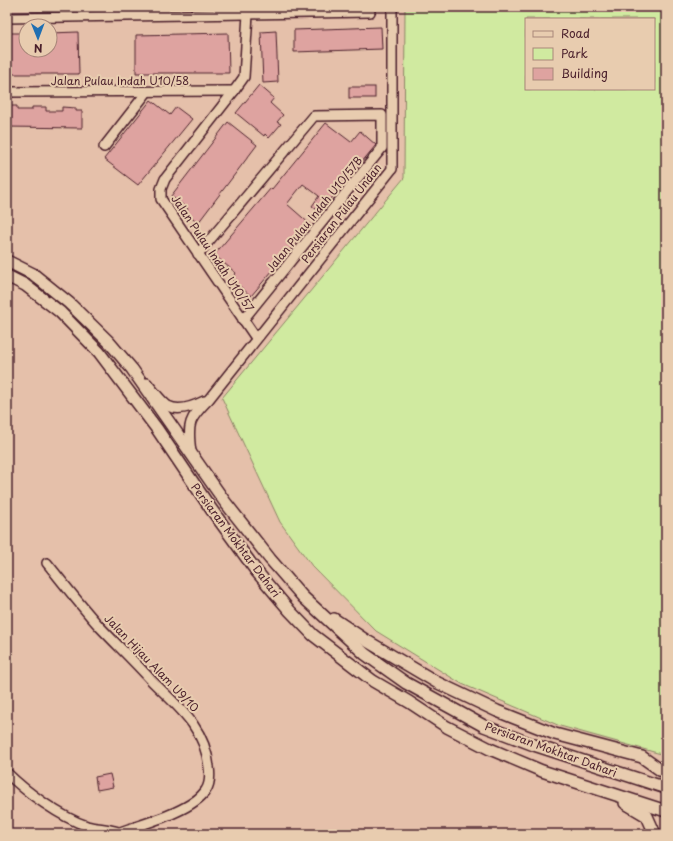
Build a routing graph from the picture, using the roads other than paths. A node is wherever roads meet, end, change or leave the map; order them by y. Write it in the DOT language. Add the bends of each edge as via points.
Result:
graph roads {
  1 [pos="392,7"];
  2 [pos="370,12"];
  3 [pos="248,14"];
  4 [pos="7,18"];
  5 [pos="7,92"];
  6 [pos="147,92"];
  7 [pos="234,92"];
  8 [pos="104,147"];
  9 [pos="198,254"];
  10 [pos="7,261"];
  11 [pos="7,276"];
  12 [pos="243,320"];
  13 [pos="256,338"];
  14 [pos="132,369"];
  15 [pos="209,399"];
  16 [pos="191,454"];
  17 [pos="47,563"];
  18 [pos="303,598"];
  19 [pos="613,771"];
  20 [pos="7,773"];
  21 [pos="666,774"];
  22 [pos="666,788"];
  23 [pos="610,794"];
  24 [pos="666,811"];
  25 [pos="122,833"];
  26 [pos="655,834"];
  1 -- 13 [label="street, Persiaran Pulau Undan" via="392,168"];
  2 -- 3 [label="street"];
  3 -- 4 [label="street"];
  3 -- 7 [label="street, Jalan Pulau Indah U10/57" via="244,77"];
  5 -- 6 [label="street, Jalan Pulau Indah U10/58"];
  6 -- 7 [label="street, Jalan Pulau Indah U10/58"];
  6 -- 8 [label="street"];
  7 -- 9 [label="street, Jalan Pulau Indah U10/57" via="165,179 161,189 161,199"];
  9 -- 12 [label="street, Jalan Pulau Indah U10/57"];
  9 -- 12 [label="street, Jalan Pulau Indah U10/57B" via="314,116 382,115 382,148"];
  10 -- 14 [label="main road, Persiaran Mokhtar Dahari" via="33,274 69,303"];
  11 -- 23 [label="main road, Persiaran Mokhtar Dahari" via="25,285 60,312 99,352 157,429 257,572 313,635 373,681 447,727 542,771"];
  12 -- 13 [label="street, Jalan Pulau Indah U10/57"];
  13 -- 15 [label="street, Persiaran Pulau Undan"];
  14 -- 15 [label="street" via="168,406 186,408"];
  14 -- 16 [label="main road, Persiaran Mokhtar Dahari"];
  15 -- 16 [label="street, Persiaran Pulau Undan" via="192,416 190,422"];
  16 -- 18 [label="main road, Persiaran Mokhtar Dahari" via="225,502"];
  17 -- 25 [label="street, Jalan Hijau Alam U9/10" via="99,625 184,711 208,753 210,775 207,790 198,800 170,815"];
  18 -- 19 [label="main road, Persiaran Mokhtar Dahari" via="365,654 406,683 484,726"];
  18 -- 21 [label="main road" via="367,641 438,683 497,711 555,734 642,757"];
  19 -- 21 [label="main road" via="650,776"];
  19 -- 22 [label="main road, Persiaran Mokhtar Dahari"];
  20 -- 25 [label="street, Jalan Hijau Alam U9/10" via="19,785 60,813 87,826"];
  23 -- 24 [label="main road, Persiaran Mokhtar Dahari"];
  23 -- 26 [label="main road" via="647,816"];
}
